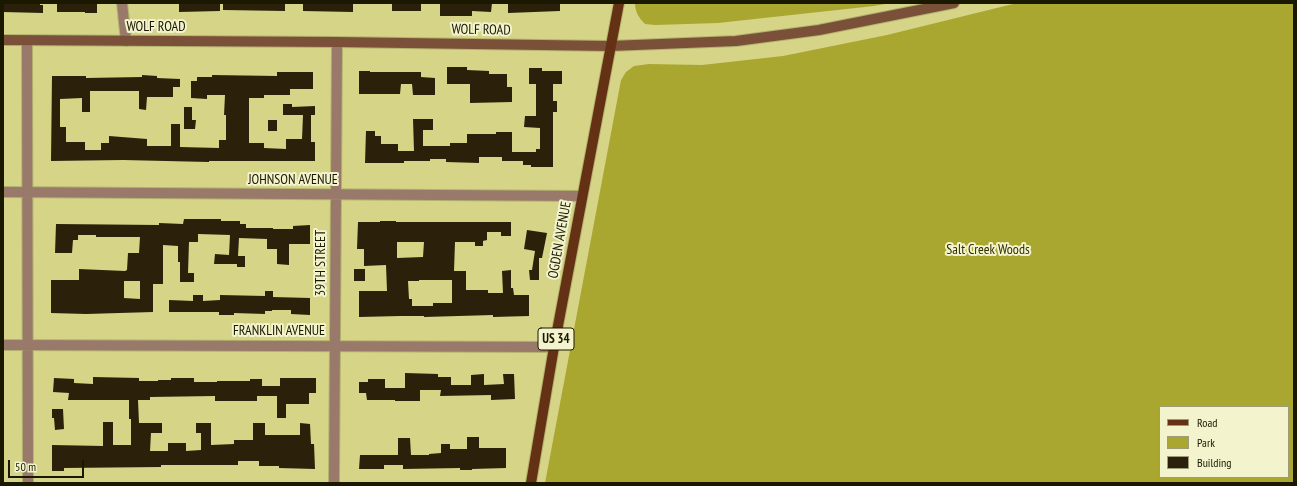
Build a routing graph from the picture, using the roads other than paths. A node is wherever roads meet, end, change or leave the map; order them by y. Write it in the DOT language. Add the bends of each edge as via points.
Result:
graph roads {
  1 [pos="122,3"];
  2 [pos="619,3"];
  3 [pos="954,3"];
  4 [pos="3,40"];
  5 [pos="27,41"];
  6 [pos="126,41"];
  7 [pos="337,42"];
  8 [pos="610,46"];
  9 [pos="3,192"];
  10 [pos="28,192"];
  11 [pos="335,194"];
  12 [pos="582,196"];
  13 [pos="3,345"];
  14 [pos="28,345"];
  15 [pos="335,345"];
  16 [pos="554,347"];
  17 [pos="28,483"];
  18 [pos="334,483"];
  19 [pos="531,483"];
  1 -- 6 [label="street"];
  2 -- 8 [label="main road, OGDEN AVENUE / US 34"];
  3 -- 8 [label="main road, WOLF ROAD" via="819,30 736,42"];
  4 -- 5 [label="main road, WOLF ROAD"];
  5 -- 6 [label="main road, WOLF ROAD"];
  5 -- 10 [label="street"];
  6 -- 7 [label="main road, WOLF ROAD"];
  7 -- 8 [label="main road, WOLF ROAD"];
  7 -- 11 [label="street, 39TH STREET"];
  8 -- 12 [label="main road, OGDEN AVENUE / US 34"];
  9 -- 10 [label="street, JOHNSON AVENUE"];
  10 -- 11 [label="street, JOHNSON AVENUE"];
  10 -- 14 [label="street"];
  11 -- 12 [label="street, JOHNSON AVENUE"];
  11 -- 15 [label="street, 39TH STREET"];
  12 -- 16 [label="main road, OGDEN AVENUE / US 34"];
  13 -- 14 [label="street, FRANKLIN AVENUE"];
  14 -- 15 [label="street, FRANKLIN AVENUE"];
  14 -- 17 [label="street"];
  15 -- 16 [label="street, FRANKLIN AVENUE"];
  15 -- 18 [label="street, 39TH STREET"];
  16 -- 19 [label="main road, OGDEN AVENUE / US 34"];
}
